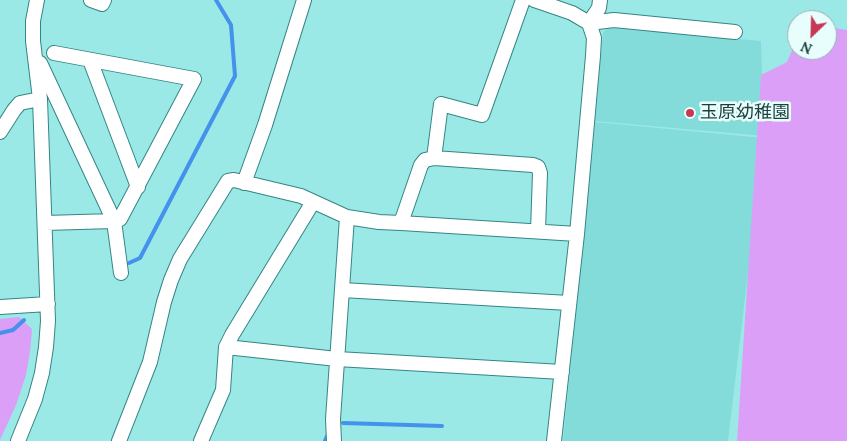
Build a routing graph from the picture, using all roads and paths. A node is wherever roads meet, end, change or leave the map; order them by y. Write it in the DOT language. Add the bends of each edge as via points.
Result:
graph roads {
  1 [pos="38,0"];
  2 [pos="91,0"];
  3 [pos="104,0"];
  4 [pos="304,0"];
  5 [pos="523,0"];
  6 [pos="534,0"];
  7 [pos="600,0"];
  8 [pos="589,23"];
  9 [pos="735,32"];
  10 [pos="34,51"];
  11 [pos="54,53"];
  12 [pos="90,60"];
  13 [pos="40,99"];
  14 [pos="0,132"];
  15 [pos="434,158"];
  16 [pos="244,183"];
  17 [pos="138,187"];
  18 [pos="312,202"];
  19 [pos="347,217"];
  20 [pos="114,221"];
  21 [pos="44,223"];
  22 [pos="401,223"];
  23 [pos="538,231"];
  24 [pos="577,234"];
  25 [pos="121,273"];
  26 [pos="342,290"];
  27 [pos="569,303"];
  28 [pos="48,304"];
  29 [pos="0,307"];
  30 [pos="226,347"];
  31 [pos="337,358"];
  32 [pos="562,372"];
  33 [pos="18,441"];
  34 [pos="119,441"];
  35 [pos="201,441"];
  36 [pos="334,441"];
  37 [pos="554,441"];
  1 -- 10 [label="street" via="33,21"];
  2 -- 3 [label="street" via="102,4"];
  4 -- 16 [label="street"];
  5 -- 15 [label="street" via="482,116 441,104"];
  6 -- 8 [label="street" via="572,13"];
  7 -- 8 [label="street" via="600,8"];
  8 -- 9 [label="street" via="614,20"];
  8 -- 24 [label="street" via="594,38 594,56"];
  10 -- 13 [label="street"];
  10 -- 20 [label="street"];
  11 -- 12 [label="street"];
  12 -- 17 [label="street"];
  12 -- 17 [label="street" via="194,79"];
  13 -- 14 [label="street" via="20,102"];
  13 -- 21 [label="street"];
  15 -- 22 [label="street" via="425,160 422,165"];
  15 -- 23 [label="street" via="538,167"];
  16 -- 18 [label="street" via="301,196"];
  16 -- 34 [label="street" via="228,181 180,259 164,302 150,362"];
  17 -- 20 [label="street" via="120,219"];
  18 -- 19 [label="street"];
  18 -- 30 [label="street"];
  19 -- 22 [label="street"];
  19 -- 26 [label="street"];
  20 -- 21 [label="street"];
  20 -- 25 [label="street"];
  21 -- 28 [label="street"];
  22 -- 23 [label="street"];
  23 -- 24 [label="street"];
  24 -- 27 [label="street"];
  26 -- 27 [label="street"];
  26 -- 31 [label="street"];
  27 -- 32 [label="street"];
  28 -- 29 [label="street"];
  28 -- 33 [label="street" via="42,373"];
  30 -- 31 [label="street"];
  30 -- 35 [label="street" via="223,390"];
  31 -- 32 [label="street"];
  31 -- 36 [label="street"];
  32 -- 37 [label="street"];
}
